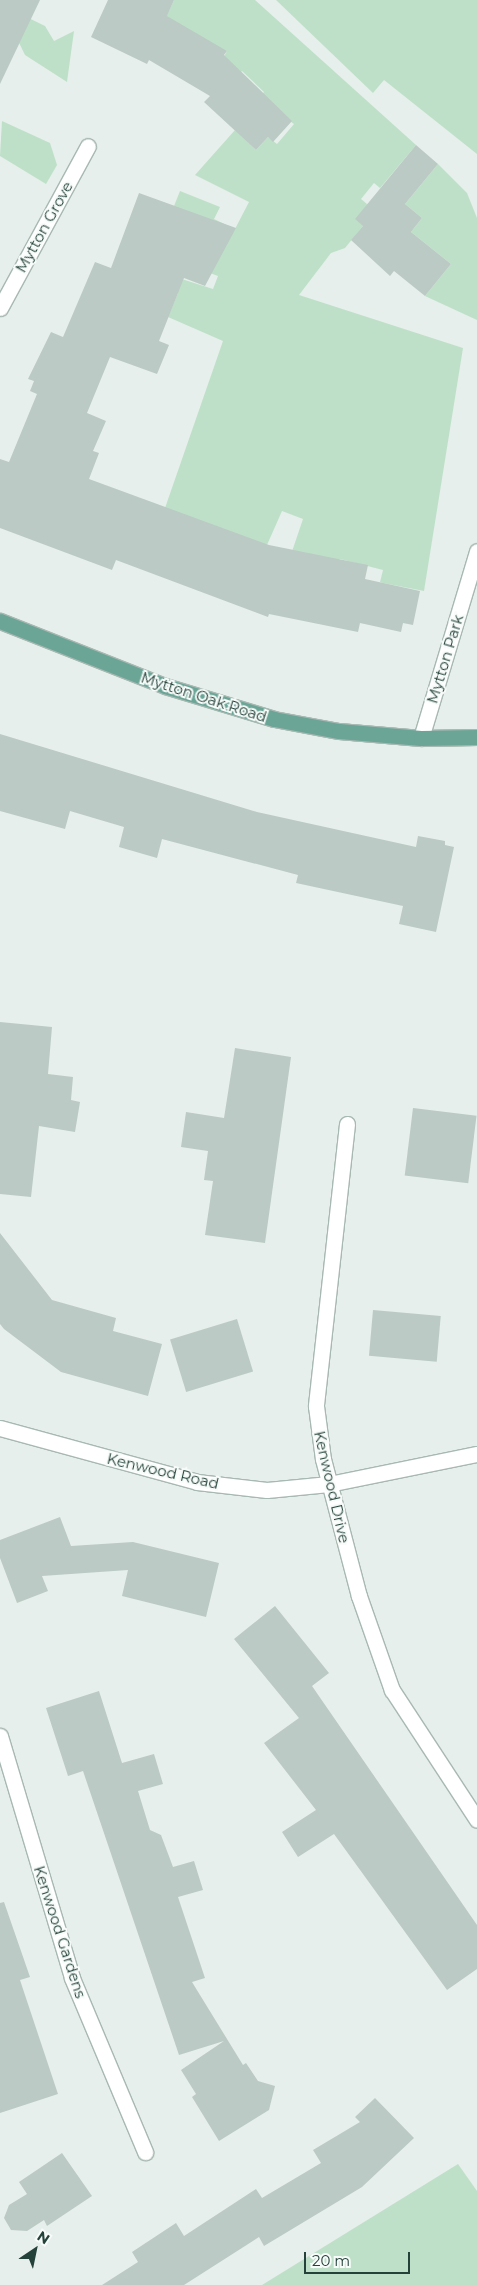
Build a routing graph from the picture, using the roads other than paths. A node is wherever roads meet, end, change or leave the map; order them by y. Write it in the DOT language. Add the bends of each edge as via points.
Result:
graph roads {
  1 [pos="88,146"];
  2 [pos="0,308"];
  3 [pos="477,552"];
  4 [pos="0,622"];
  5 [pos="477,737"];
  6 [pos="421,738"];
  7 [pos="347,1124"];
  8 [pos="0,1428"];
  9 [pos="477,1454"];
  10 [pos="329,1484"];
  11 [pos="0,1736"];
  12 [pos="477,1820"];
  13 [pos="145,2152"];
  1 -- 2 [label="street, Mytton Grove"];
  3 -- 6 [label="street, Mytton Park"];
  4 -- 6 [label="main road, Mytton Oak Road" via="220,705 339,731"];
  5 -- 6 [label="main road, Mytton Oak Road"];
  7 -- 10 [label="street, Kenwood Drive" via="316,1406"];
  8 -- 10 [label="street, Kenwood Road" via="197,1482 268,1490"];
  9 -- 10 [label="street, Kenwood Road"];
  10 -- 12 [label="street, Kenwood Drive" via="359,1596 392,1690"];
  11 -- 13 [label="street, Kenwood Gardens" via="72,1978"];
}
